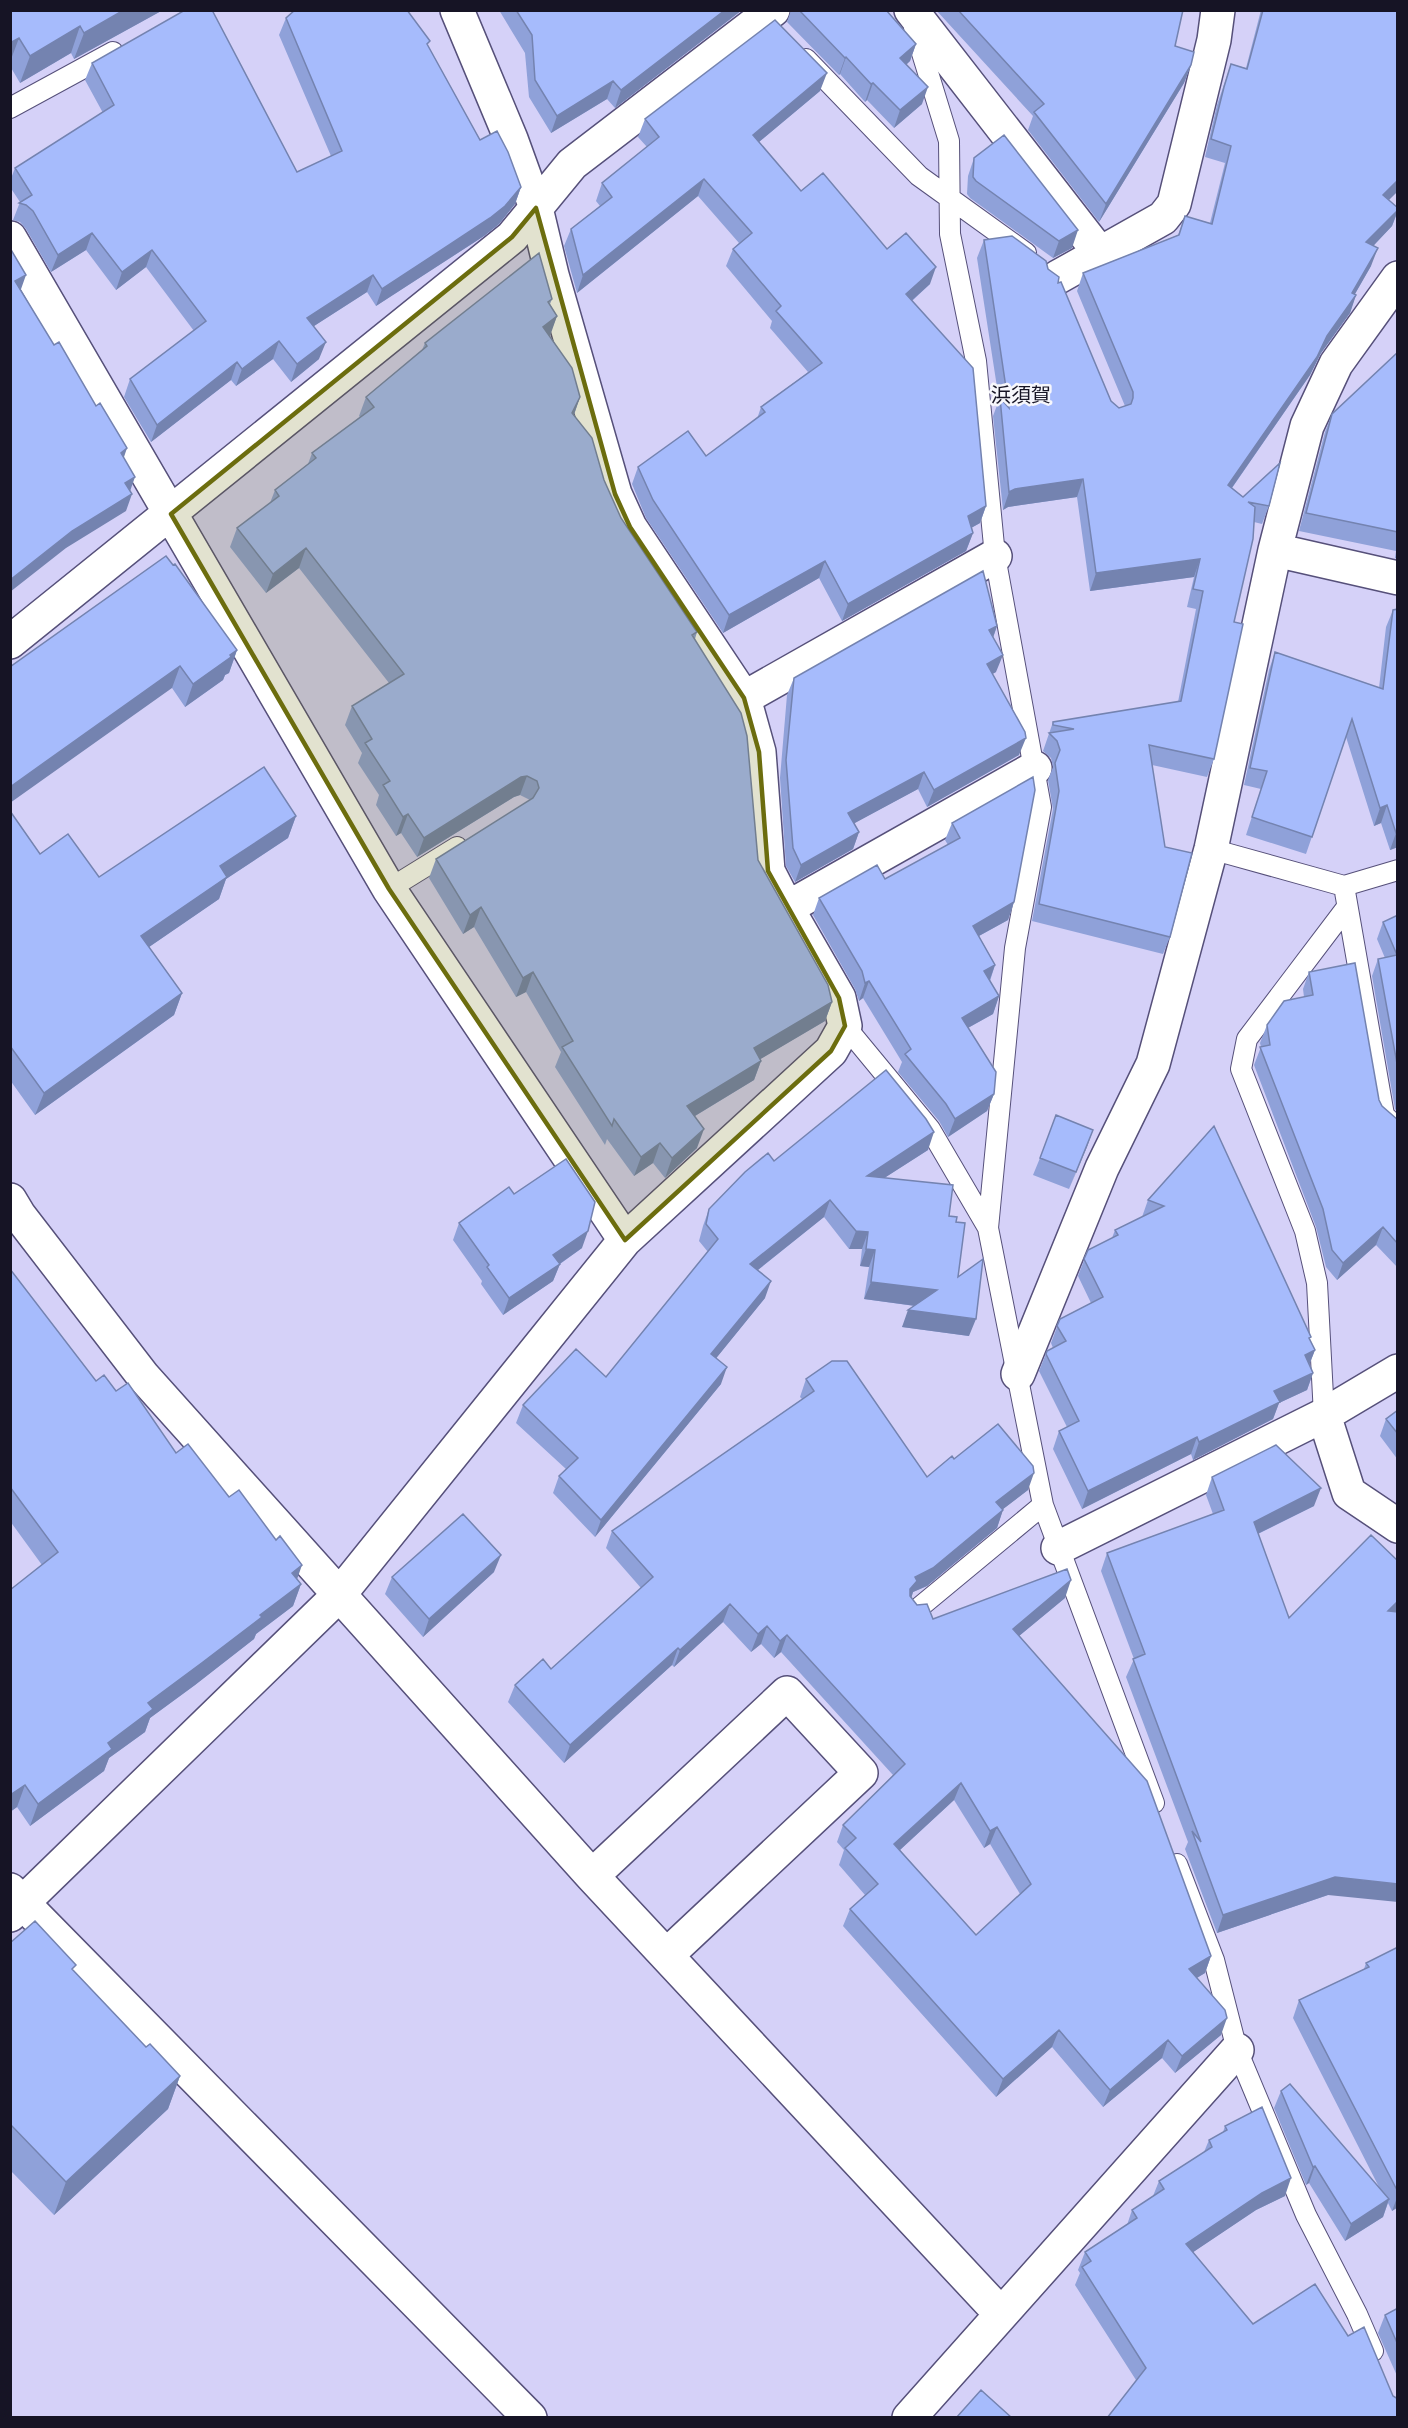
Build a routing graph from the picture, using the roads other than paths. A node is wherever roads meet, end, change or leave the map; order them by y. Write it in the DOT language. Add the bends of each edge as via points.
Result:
graph roads {
  1 [pos="457,10"];
  2 [pos="910,10"];
  3 [pos="1218,10"];
  4 [pos="770,17"];
  5 [pos="126,45"];
  6 [pos="797,49"];
  7 [pos="10,108"];
  8 [pos="951,197"];
  9 [pos="536,208"];
  10 [pos="10,238"];
  11 [pos="1099,252"];
  12 [pos="1398,278"];
  13 [pos="1062,288"];
  14 [pos="171,514"];
  15 [pos="1275,550"];
  16 [pos="995,556"];
  17 [pos="1398,578"];
  18 [pos="10,642"];
  19 [pos="744,698"];
  20 [pos="1035,768"];
  21 [pos="470,838"];
  22 [pos="1211,849"];
  23 [pos="1398,870"];
  24 [pos="1344,886"];
  25 [pos="389,889"];
  26 [pos="1347,907"];
  27 [pos="787,908"];
  28 [pos="845,1026"];
  29 [pos="1398,1129"];
  30 [pos="10,1200"];
  31 [pos="988,1228"];
  32 [pos="625,1240"];
  33 [pos="1398,1371"];
  34 [pos="1018,1374"];
  35 [pos="1324,1415"];
  36 [pos="1043,1505"];
  37 [pos="1398,1526"];
  38 [pos="1058,1548"];
  39 [pos="339,1595"];
  40 [pos="915,1611"];
  41 [pos="1159,1815"];
  42 [pos="1172,1849"];
  43 [pos="592,1876"];
  44 [pos="15,1902"];
  45 [pos="667,1955"];
  46 [pos="1237,2050"];
  47 [pos="1000,2313"];
  48 [pos="1380,2367"];
  49 [pos="530,2418"];
  50 [pos="909,2418"];
  1 -- 9 [label="street"];
  2 -- 8 [label="lane" via="949,141"];
  2 -- 11 [label="street"];
  3 -- 11 [label="street" via="1174,204 1163,218"];
  4 -- 9 [label="street" via="572,164"];
  5 -- 7 [label="lane"];
  6 -- 8 [label="lane" via="919,176"];
  8 -- 13 [label="lane"];
  8 -- 16 [label="lane" via="950,234 976,361"];
  9 -- 14 [label="street" via="512,237"];
  9 -- 19 [label="street" via="615,494 630,527"];
  10 -- 14 [label="street"];
  11 -- 13 [label="street"];
  12 -- 15 [label="street" via="1336,364 1306,426"];
  14 -- 18 [label="street"];
  14 -- 25 [label="street"];
  15 -- 17 [label="street"];
  15 -- 22 [label="street"];
  16 -- 19 [label="street"];
  16 -- 20 [label="lane"];
  19 -- 27 [label="street" via="759,752 768,871"];
  20 -- 27 [label="street"];
  20 -- 31 [label="lane" via="1041,807 1015,948"];
  21 -- 25 [label="lane"];
  22 -- 24 [label="lane"];
  22 -- 34 [label="street" via="1153,1064 1102,1168"];
  23 -- 24 [label="lane"];
  24 -- 26 [label="lane"];
  25 -- 32 [label="street"];
  26 -- 29 [label="lane" via="1384,1115"];
  26 -- 35 [label="lane" via="1247,1039 1241,1068 1305,1231 1317,1283"];
  27 -- 28 [label="street" via="839,998"];
  28 -- 31 [label="lane" via="930,1129"];
  28 -- 32 [label="street" via="831,1051"];
  30 -- 39 [label="street" via="143,1376"];
  31 -- 34 [label="lane"];
  32 -- 39 [label="street"];
  33 -- 35 [label="street"];
  34 -- 36 [label="lane"];
  35 -- 37 [label="street" via="1349,1493"];
  35 -- 38 [label="street"];
  36 -- 38 [label="lane"];
  36 -- 40 [label="lane"];
  38 -- 41 [label="lane"];
  39 -- 43 [label="street"];
  39 -- 44 [label="street"];
  42 -- 46 [label="lane" via="1214,1960"];
  43 -- 45 [label="street"];
  43 -- 45 [label="street" via="787,1693 861,1773"];
  44 -- 49 [label="street"];
  45 -- 47 [label="street"];
  46 -- 47 [label="street"];
  46 -- 48 [label="lane" via="1306,2215"];
  47 -- 50 [label="street"];
}
